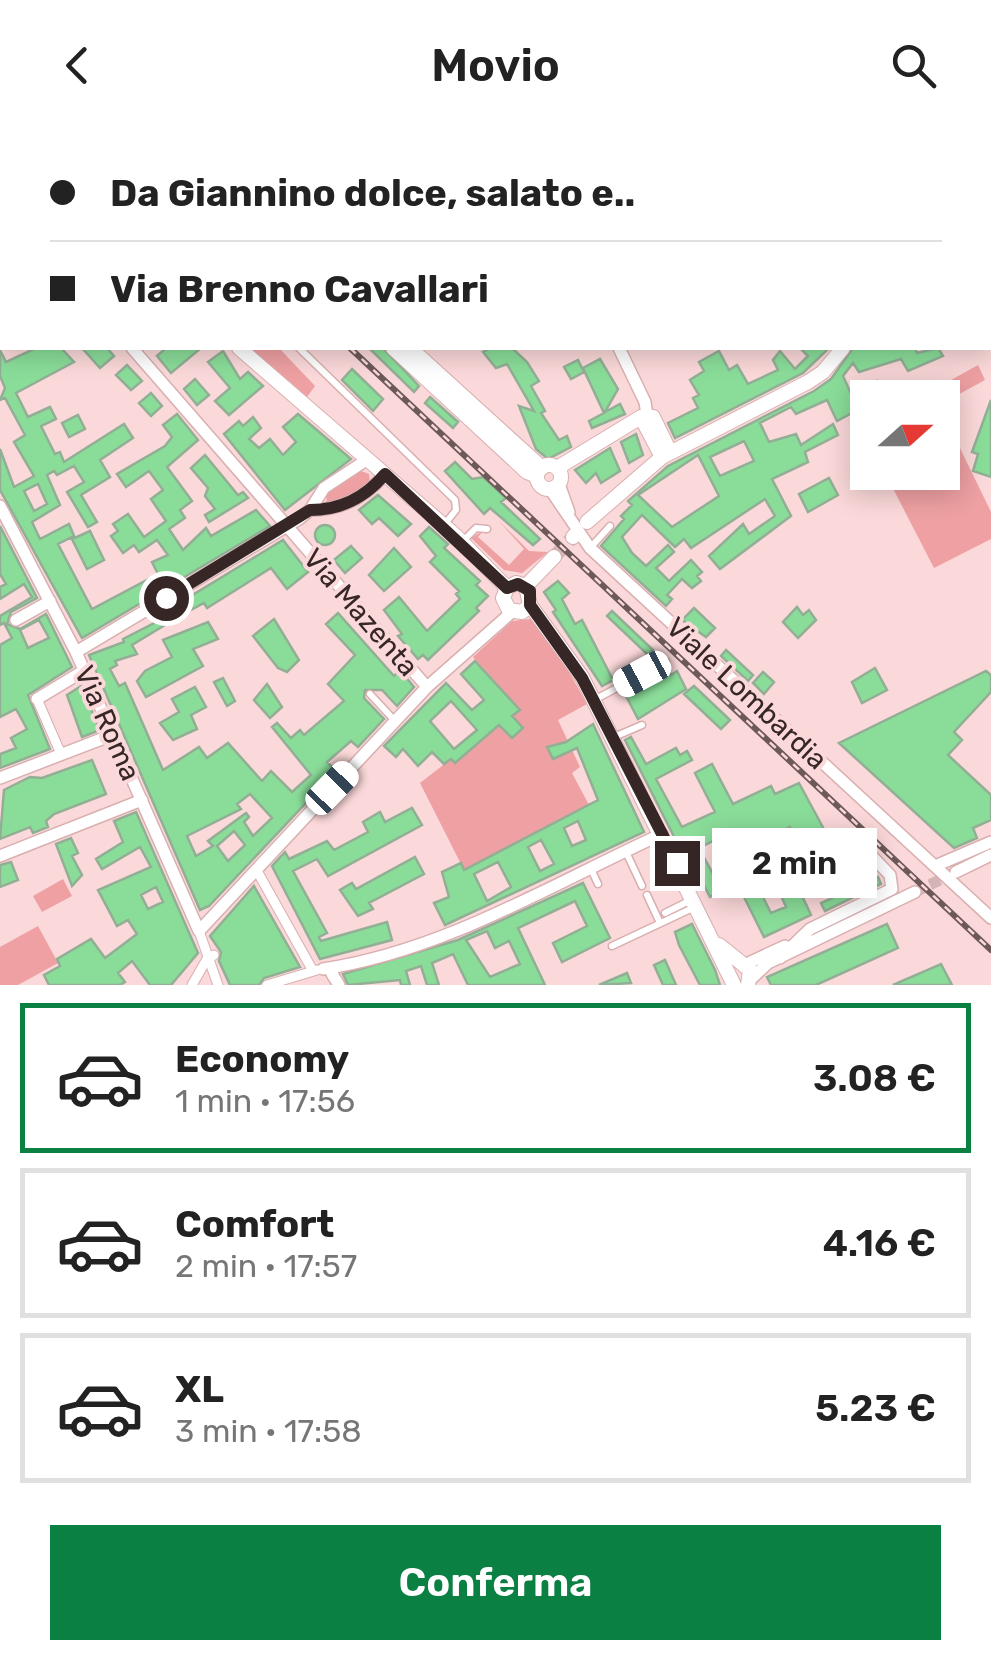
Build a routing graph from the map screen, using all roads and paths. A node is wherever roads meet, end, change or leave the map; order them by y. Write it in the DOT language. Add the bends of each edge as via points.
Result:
graph roads {
  1 [pos="136,350"];
  2 [pos="241,350"];
  3 [pos="301,350"];
  4 [pos="395,350"];
  5 [pos="412,350"];
  6 [pos="620,350"];
  7 [pos="841,350"];
  8 [pos="644,416"];
  9 [pos="666,454"];
  10 [pos="368,459"];
  11 [pos="385,474"];
  12 [pos="549,477"];
  13 [pos="0,506"];
  14 [pos="310,510"];
  15 [pos="587,522"];
  16 [pos="444,525"];
  17 [pos="610,526"];
  18 [pos="286,527"];
  19 [pos="487,529"];
  20 [pos="462,542"];
  21 [pos="590,548"];
  22 [pos="554,557"];
  23 [pos="526,586"];
  24 [pos="507,588"];
  25 [pos="50,601"];
  26 [pos="530,605"];
  27 [pos="512,612"];
  28 [pos="16,620"];
  29 [pos="76,652"];
  30 [pos="666,662"];
  31 [pos="84,670"];
  32 [pos="427,687"];
  33 [pos="370,694"];
  34 [pos="37,698"];
  35 [pos="594,700"];
  36 [pos="396,722"];
  37 [pos="642,725"];
  38 [pos="112,735"];
  39 [pos="613,738"];
  40 [pos="61,754"];
  41 [pos="0,778"];
  42 [pos="142,800"];
  43 [pos="662,834"];
  44 [pos="991,842"];
  45 [pos="863,847"];
  46 [pos="625,851"];
  47 [pos="991,855"];
  48 [pos="0,856"];
  49 [pos="936,866"];
  50 [pos="256,868"];
  51 [pos="590,868"];
  52 [pos="956,872"];
  53 [pos="598,884"];
  54 [pos="642,886"];
  55 [pos="915,892"];
  56 [pos="646,896"];
  57 [pos="696,902"];
  58 [pos="665,913"];
  59 [pos="991,918"];
  60 [pos="660,923"];
  61 [pos="199,931"];
  62 [pos="824,934"];
  63 [pos="712,936"];
  64 [pos="794,943"];
  65 [pos="612,946"];
  66 [pos="210,957"];
  67 [pos="780,958"];
  68 [pos="742,965"];
  69 [pos="323,969"];
  70 [pos="732,982"];
  71 [pos="749,983"];
  72 [pos="192,985"];
  73 [pos="218,985"];
  74 [pos="267,985"];
  75 [pos="339,985"];
  1 -- 18 [label="street, Via Mazenta"];
  2 -- 10 [label="street"];
  3 -- 16 [label="lane" via="455,500 454,515"];
  4 -- 12 [label="street" via="527,472"];
  5 -- 12 [label="street"];
  6 -- 8 [label="street" via="646,402"];
  7 -- 9 [label="street" via="808,382"];
  8 -- 9 [label="street"];
  8 -- 12 [label="street"];
  9 -- 15 [label="street"];
  10 -- 11 [label="street"];
  10 -- 14 [label="street" via="324,488"];
  11 -- 14 [label="street" via="337,509"];
  11 -- 16 [label="street"];
  12 -- 21 [label="street, Viale Lombardia"];
  13 -- 25 [label="street, Via Roma"];
  14 -- 18 [label="street"];
  16 -- 20 [label="street"];
  17 -- 21 [label="lane"];
  18 -- 29 [label="street"];
  18 -- 32 [label="street, Via Mazenta"];
  19 -- 20 [label="lane" via="476,528"];
  20 -- 24 [label="street"];
  21 -- 49 [label="street, Viale Lombardia"];
  22 -- 23 [label="street"];
  23 -- 24 [label="street"];
  23 -- 26 [label="street"];
  24 -- 27 [label="street" via="503,601"];
  25 -- 28 [label="street"];
  25 -- 29 [label="street, Via Roma"];
  26 -- 27 [label="street"];
  26 -- 35 [label="street"];
  27 -- 32 [label="street"];
  29 -- 31 [label="street, Via Roma"];
  30 -- 35 [label="lane"];
  31 -- 34 [label="street"];
  31 -- 38 [label="street, Via Roma"];
  32 -- 36 [label="street"];
  33 -- 36 [label="lane"];
  34 -- 40 [label="street"];
  35 -- 39 [label="street"];
  36 -- 50 [label="street"];
  37 -- 39 [label="lane"];
  38 -- 40 [label="street"];
  38 -- 42 [label="street, Via Roma"];
  39 -- 43 [label="street"];
  40 -- 41 [label="street"];
  42 -- 48 [label="street"];
  42 -- 61 [label="street, Via Roma"];
  43 -- 46 [label="street"];
  43 -- 57 [label="street"];
  44 -- 49 [label="street"];
  45 -- 64 [label="street" via="890,874 892,889 810,928"];
  46 -- 51 [label="street"];
  46 -- 54 [label="lane"];
  47 -- 52 [label="street"];
  49 -- 59 [label="street, Viale Lombardia"];
  50 -- 61 [label="street"];
  50 -- 69 [label="street"];
  51 -- 53 [label="lane"];
  51 -- 69 [label="street" via="432,940"];
  55 -- 62 [label="street"];
  56 -- 60 [label="lane"];
  57 -- 58 [label="lane"];
  57 -- 60 [label="lane"];
  57 -- 63 [label="street"];
  60 -- 65 [label="lane"];
  61 -- 66 [label="street, Via Roma"];
  62 -- 64 [label="street"];
  62 -- 67 [label="street"];
  63 -- 68 [label="street"];
  63 -- 70 [label="street"];
  64 -- 67 [label="street"];
  64 -- 68 [label="street"];
  66 -- 72 [label="street"];
  66 -- 73 [label="street, Via Roma"];
  67 -- 71 [label="street"];
  68 -- 70 [label="street" via="731,970"];
  68 -- 71 [label="street"];
  69 -- 74 [label="street"];
  69 -- 75 [label="street"];
}
